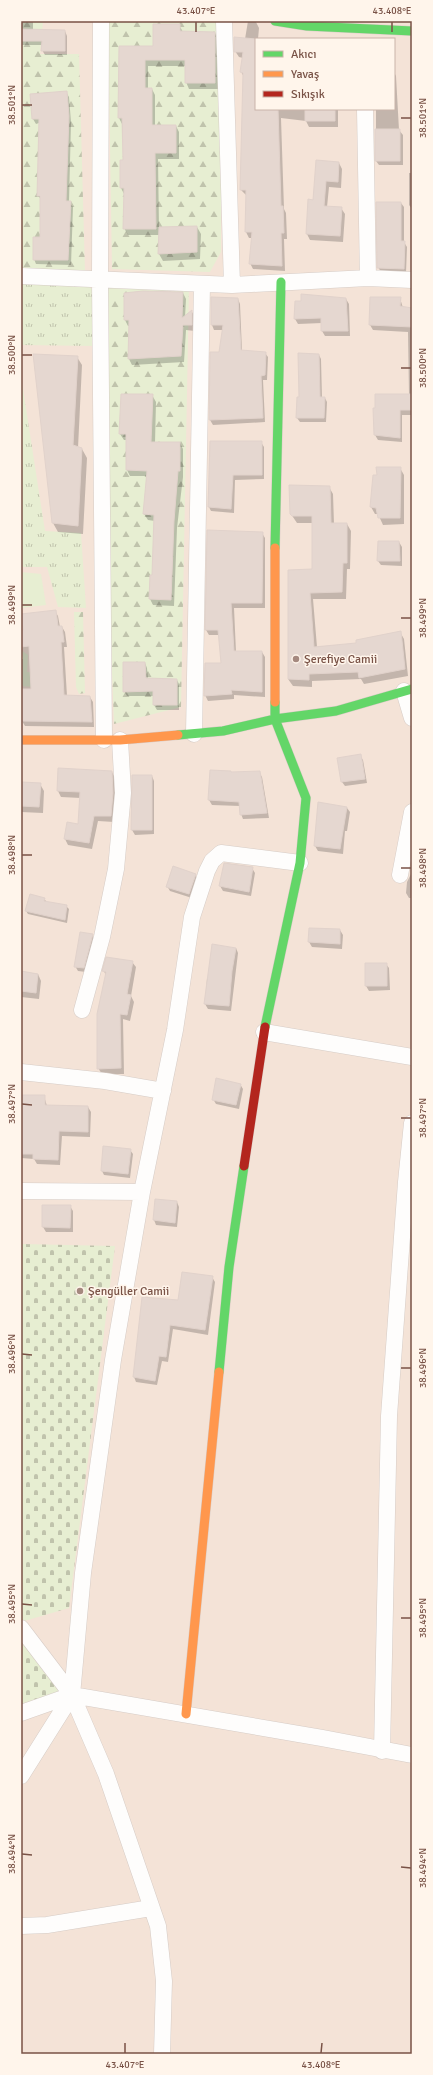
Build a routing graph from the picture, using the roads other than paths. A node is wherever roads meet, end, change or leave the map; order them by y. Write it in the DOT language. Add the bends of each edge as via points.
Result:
graph roads {
  1 [pos="101,21"];
  2 [pos="224,21"];
  3 [pos="275,21"];
  4 [pos="358,29"];
  5 [pos="412,31"];
  6 [pos="365,110"];
  7 [pos="21,276"];
  8 [pos="368,278"];
  9 [pos="100,280"];
  10 [pos="412,280"];
  11 [pos="281,282"];
  12 [pos="202,284"];
  13 [pos="232,284"];
  14 [pos="408,690"];
  15 [pos="412,718"];
  16 [pos="274,719"];
  17 [pos="194,734"];
  18 [pos="21,740"];
  19 [pos="104,740"];
  20 [pos="120,740"];
  21 [pos="412,812"];
  22 [pos="300,863"];
  23 [pos="400,875"];
  24 [pos="82,1010"];
  25 [pos="264,1032"];
  26 [pos="412,1057"];
  27 [pos="21,1072"];
  28 [pos="163,1091"];
  29 [pos="412,1123"];
  30 [pos="409,1182"];
  31 [pos="21,1191"];
  32 [pos="142,1192"];
  33 [pos="21,1628"];
  34 [pos="72,1695"];
  35 [pos="21,1713"];
  36 [pos="186,1714"];
  37 [pos="382,1751"];
  38 [pos="412,1755"];
  39 [pos="21,1776"];
  40 [pos="151,1908"];
  41 [pos="21,1926"];
  42 [pos="162,2054"];
  1 -- 9 [label="street"];
  2 -- 13 [label="street"];
  3 -- 4 [label="street"];
  4 -- 5 [label="street"];
  6 -- 8 [label="street"];
  7 -- 9 [label="street"];
  8 -- 10 [label="street"];
  8 -- 11 [label="street"];
  9 -- 12 [label="street"];
  9 -- 19 [label="street"];
  11 -- 13 [label="street"];
  11 -- 16 [label="street" via="274,545"];
  12 -- 13 [label="street"];
  12 -- 17 [label="street"];
  14 -- 15 [label="street"];
  14 -- 16 [label="street" via="336,711"];
  16 -- 17 [label="street" via="223,731"];
  16 -- 22 [label="street" via="306,798"];
  17 -- 20 [label="street"];
  18 -- 19 [label="street"];
  19 -- 20 [label="street"];
  20 -- 24 [label="street" via="123,793 116,869 102,937"];
  21 -- 23 [label="street"];
  22 -- 25 [label="street"];
  22 -- 28 [label="street" via="221,854 212,861 192,918"];
  25 -- 26 [label="street"];
  25 -- 36 [label="street" via="229,1267"];
  27 -- 28 [label="street"];
  28 -- 32 [label="street"];
  29 -- 30 [label="street"];
  30 -- 37 [label="street" via="389,1416"];
  31 -- 32 [label="street"];
  32 -- 34 [label="street" via="113,1360 83,1574"];
  33 -- 34 [label="street"];
  34 -- 35 [label="street"];
  34 -- 36 [label="street"];
  34 -- 39 [label="street"];
  34 -- 40 [label="street" via="106,1774"];
  36 -- 37 [label="street"];
  37 -- 38 [label="street"];
  40 -- 41 [label="street" via="47,1925"];
  40 -- 42 [label="street" via="158,1926 163,1956"];
}
